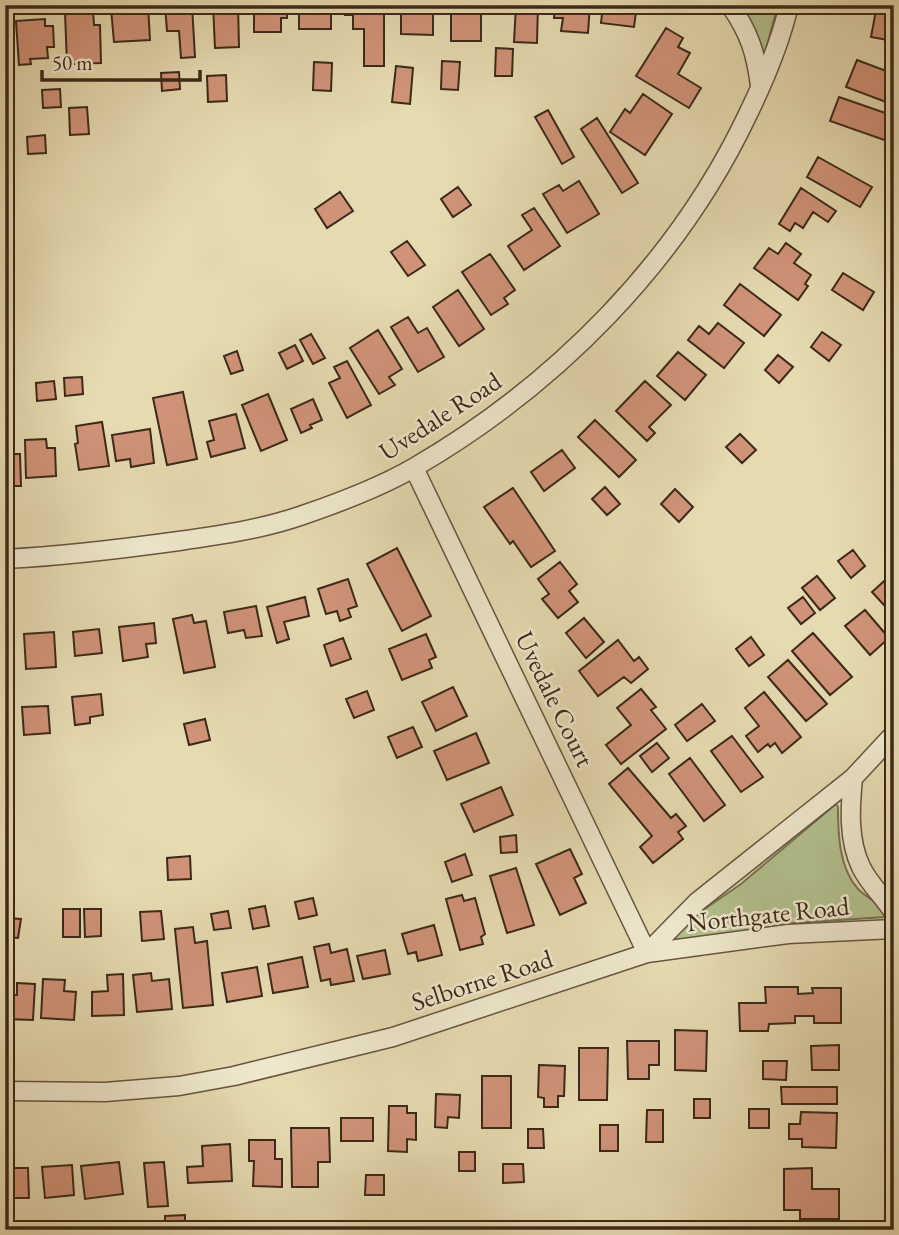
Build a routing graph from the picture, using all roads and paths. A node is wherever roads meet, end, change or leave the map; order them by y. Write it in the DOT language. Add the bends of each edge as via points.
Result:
graph roads {
  1 [pos="730,5"];
  2 [pos="789,5"];
  3 [pos="760,89"];
  4 [pos="414,468"];
  5 [pos="5,559"];
  6 [pos="894,734"];
  7 [pos="853,778"];
  8 [pos="894,913"];
  9 [pos="894,929"];
  10 [pos="647,953"];
  11 [pos="5,1091"];
  1 -- 3 [label="street" via="746,29 757,59"];
  2 -- 3 [label="street, Uvedale Road"];
  3 -- 4 [label="street, Uvedale Road" via="727,158 693,212 623,298 527,390"];
  4 -- 5 [label="street, Uvedale Road" via="300,516 237,532 125,549"];
  4 -- 10 [label="street, Uvedale Court"];
  6 -- 7 [label="street, Selborne Road"];
  7 -- 8 [label="street, Northgate Road" via="850,811 856,853 870,882"];
  7 -- 10 [label="street, Selborne Road" via="697,901"];
  9 -- 10 [label="street, Northgate Road" via="788,934"];
  10 -- 11 [label="street, Selborne Road" via="393,1037 234,1076 105,1092"];
}
